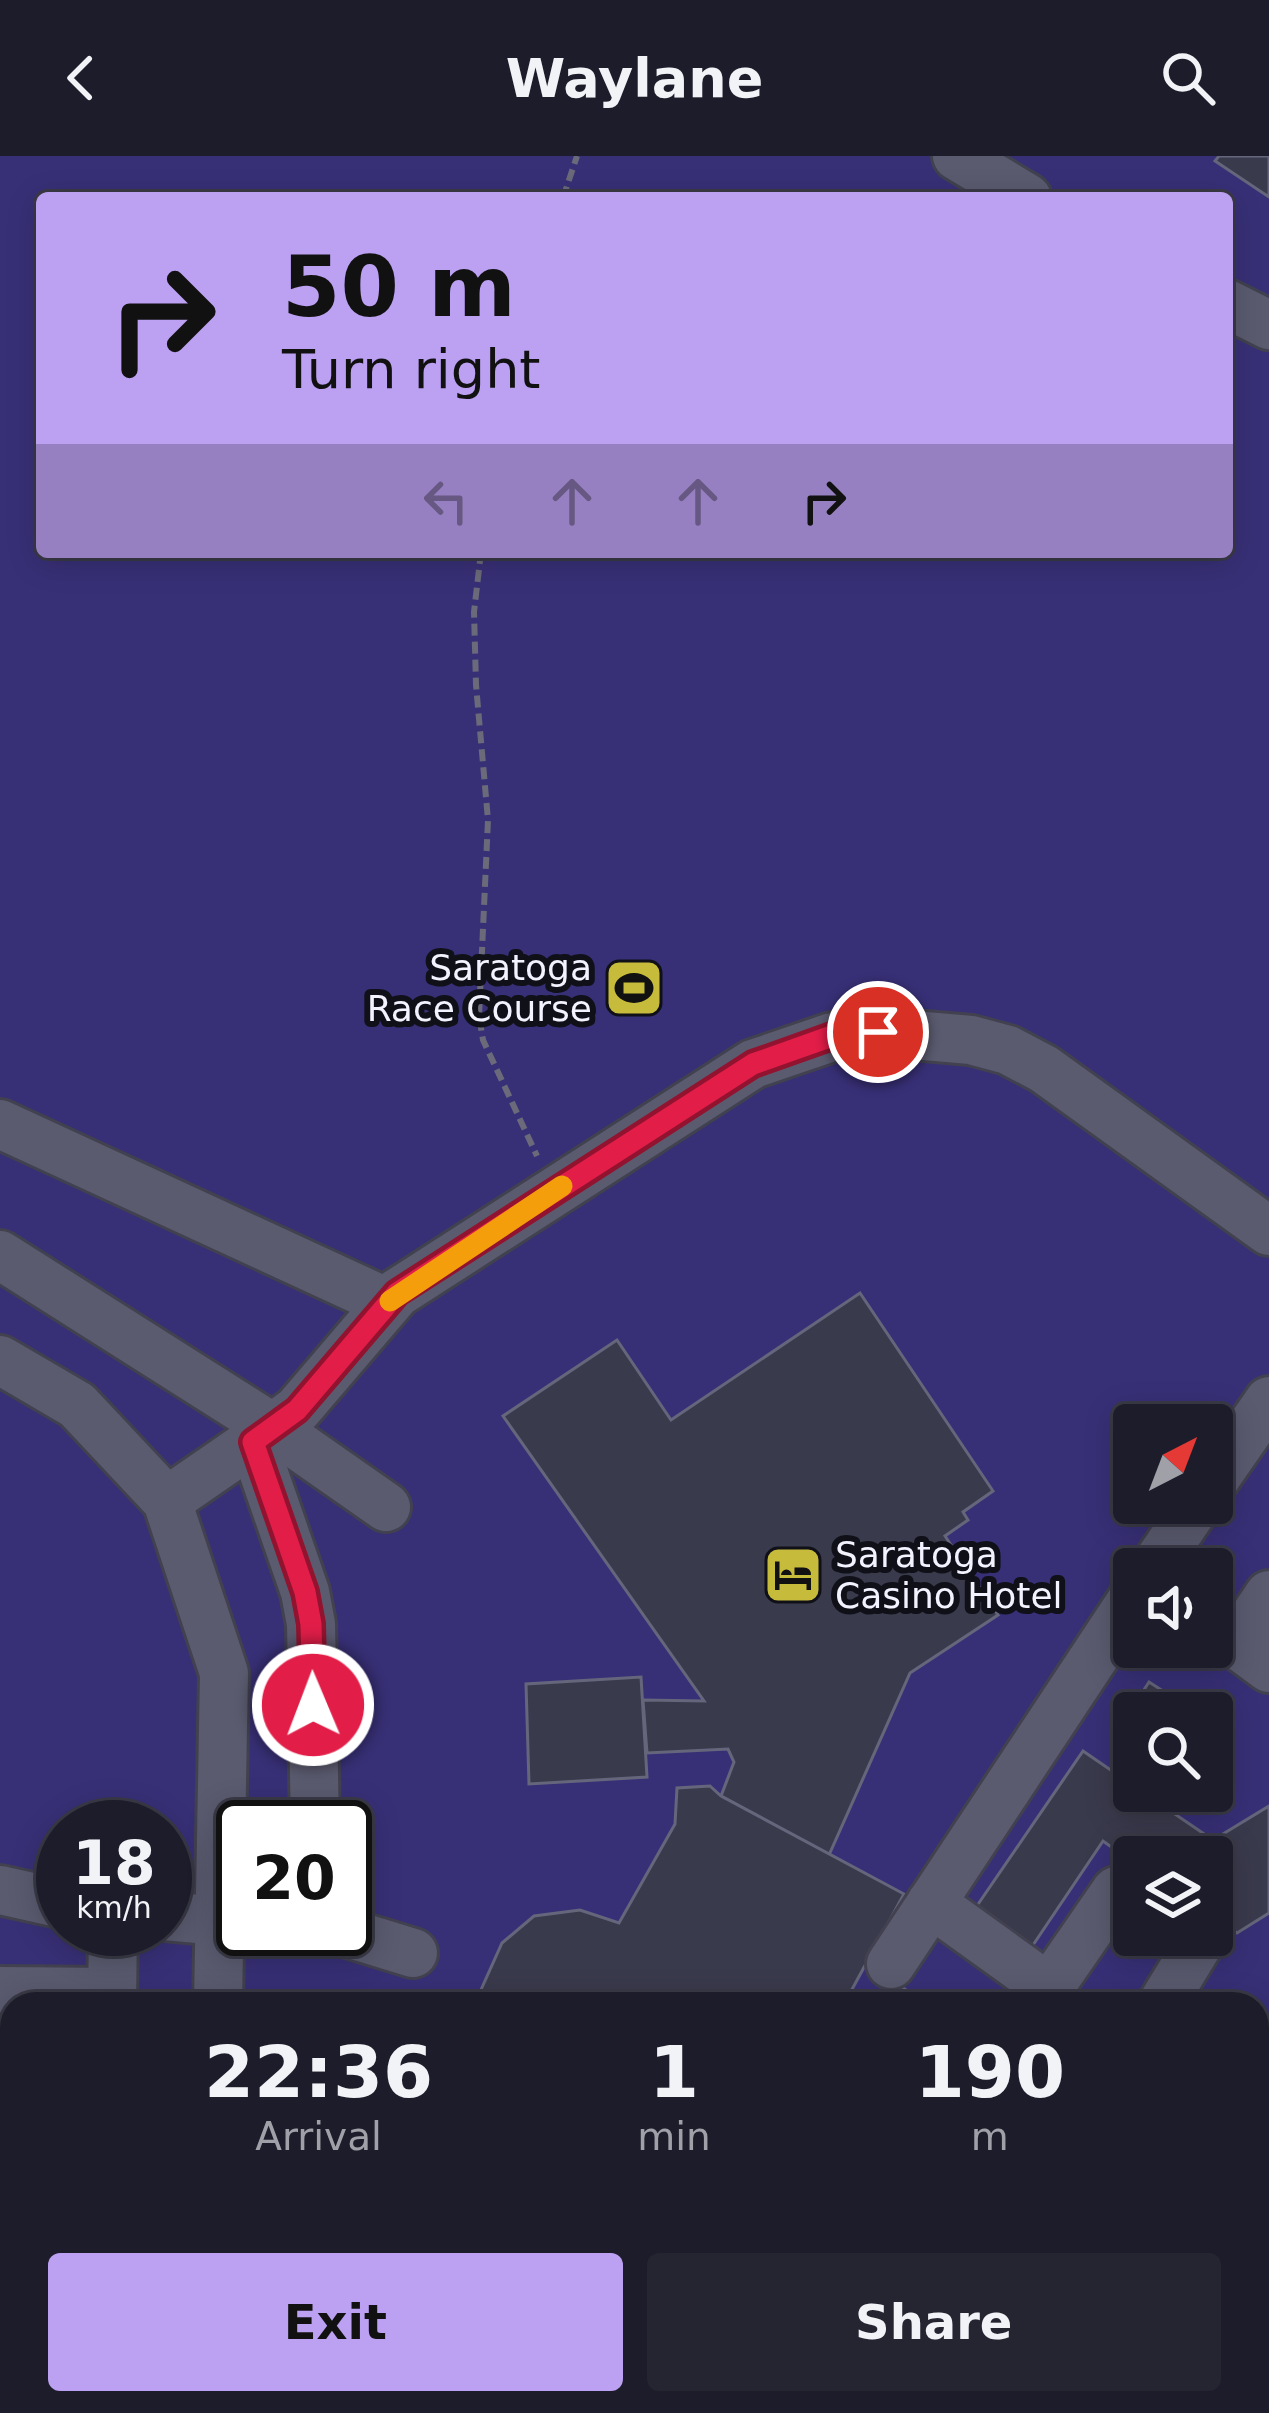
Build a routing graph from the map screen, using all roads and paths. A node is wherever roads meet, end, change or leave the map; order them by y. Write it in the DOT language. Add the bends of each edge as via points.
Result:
graph roads {
  1 [pos="577,156"];
  2 [pos="957,156"];
  3 [pos="565,192"];
  4 [pos="1017,192"];
  5 [pos="1233,307"];
  6 [pos="1269,325"];
  7 [pos="480,558"];
  8 [pos="0,1124"];
  9 [pos="554,1192"];
  10 [pos="1269,1232"];
  11 [pos="0,1255"];
  12 [pos="388,1303"];
  13 [pos="0,1360"];
  14 [pos="1269,1401"];
  15 [pos="262,1435"];
  16 [pos="1233,1453"];
  17 [pos="167,1501"];
  18 [pos="386,1507"];
  19 [pos="1269,1595"];
  20 [pos="1113,1629"];
  21 [pos="1239,1646"];
  22 [pos="228,1800"];
  23 [pos="314,1800"];
  24 [pos="0,1890"];
  25 [pos="1113,1895"];
  26 [pos="36,1898"];
  27 [pos="931,1903"];
  28 [pos="372,1940"];
  29 [pos="413,1953"];
  30 [pos="113,1956"];
  31 [pos="226,1956"];
  32 [pos="1191,1956"];
  33 [pos="891,1964"];
  34 [pos="112,1992"];
  35 [pos="220,1992"];
  36 [pos="1038,1992"];
  37 [pos="1046,1992"];
  38 [pos="1169,1992"];
  1 -- 3 [label="path"];
  2 -- 4 [label="street"];
  5 -- 6 [label="street"];
  7 -- 9 [label="path" via="475,667 488,820 479,1016"];
  8 -- 12 [label="street"];
  9 -- 10 [label="street" via="753,1064 832,1036 923,1034 1008,1050 1044,1069"];
  9 -- 12 [label="street"];
  11 -- 15 [label="street"];
  12 -- 15 [label="street" via="297,1410"];
  13 -- 17 [label="street" via="77,1405"];
  14 -- 16 [label="street"];
  15 -- 17 [label="street"];
  15 -- 18 [label="street"];
  15 -- 23 [label="street" via="311,1624"];
  17 -- 22 [label="street" via="224,1673"];
  19 -- 21 [label="street"];
  20 -- 27 [label="street"];
  24 -- 26 [label="street"];
  25 -- 37 [label="street"];
  27 -- 33 [label="street"];
  27 -- 36 [label="street"];
  28 -- 29 [label="street"];
  30 -- 34 [label="street"];
  31 -- 35 [label="street"];
  32 -- 38 [label="street"];
}
